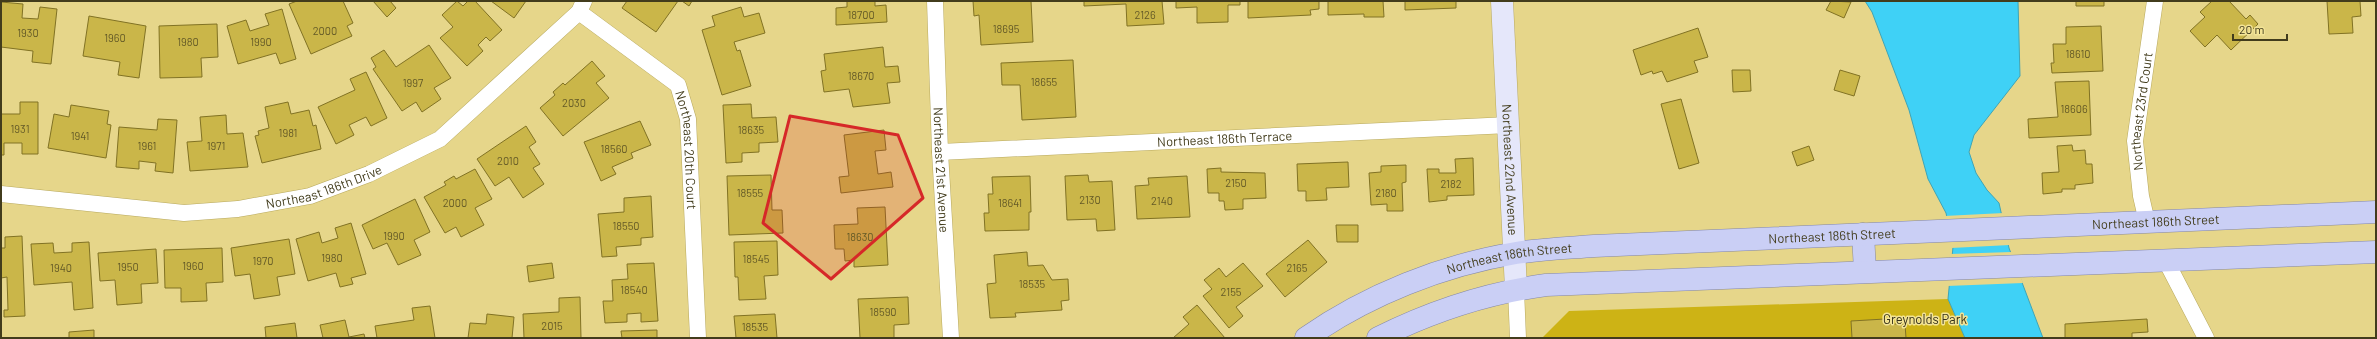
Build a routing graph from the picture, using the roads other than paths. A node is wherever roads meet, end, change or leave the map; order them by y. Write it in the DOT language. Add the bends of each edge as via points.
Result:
graph roads {
  1 [pos="935,1"];
  2 [pos="1502,1"];
  3 [pos="2154,1"];
  4 [pos="581,6"];
  5 [pos="1508,125"];
  6 [pos="940,152"];
  7 [pos="1,194"];
  8 [pos="2376,212"];
  9 [pos="2147,222"];
  10 [pos="1863,234"];
  11 [pos="2376,252"];
  12 [pos="1514,253"];
  13 [pos="2166,261"];
  14 [pos="1865,271"];
  15 [pos="1516,289"];
  16 [pos="698,338"];
  17 [pos="951,338"];
  18 [pos="1306,338"];
  19 [pos="1378,338"];
  20 [pos="1518,338"];
  21 [pos="2206,338"];
  1 -- 6 [label="street, Northeast 21st Avenue"];
  2 -- 5 [label="street, Northeast 22nd Avenue"];
  3 -- 9 [label="street, Northeast 23rd Court" via="2135,141 2141,196"];
  4 -- 7 [label="street, Northeast 186th Drive" via="440,138 369,174 310,196 238,209 184,213"];
  4 -- 16 [label="street, Northeast 20th Court" via="678,86 688,119"];
  5 -- 6 [label="street, Northeast 186th Terrace"];
  5 -- 12 [label="street, Northeast 22nd Avenue"];
  6 -- 17 [label="street, Northeast 21st Avenue"];
  8 -- 9 [label="main road, Northeast 186th Street"];
  9 -- 10 [label="main road, Northeast 186th Street"];
  10 -- 12 [label="main road, Northeast 186th Street" via="1594,246"];
  10 -- 14 [label="main road"];
  11 -- 13 [label="main road"];
  12 -- 15 [label="street, Northeast 22nd Avenue"];
  12 -- 18 [label="main road, Northeast 186th Street" via="1462,265 1402,286 1355,309"];
  13 -- 14 [label="main road"];
  13 -- 21 [label="street"];
  14 -- 15 [label="main road" via="1580,283"];
  15 -- 19 [label="main road" via="1468,300"];
  15 -- 20 [label="street, Northeast 22nd Avenue"];
}
